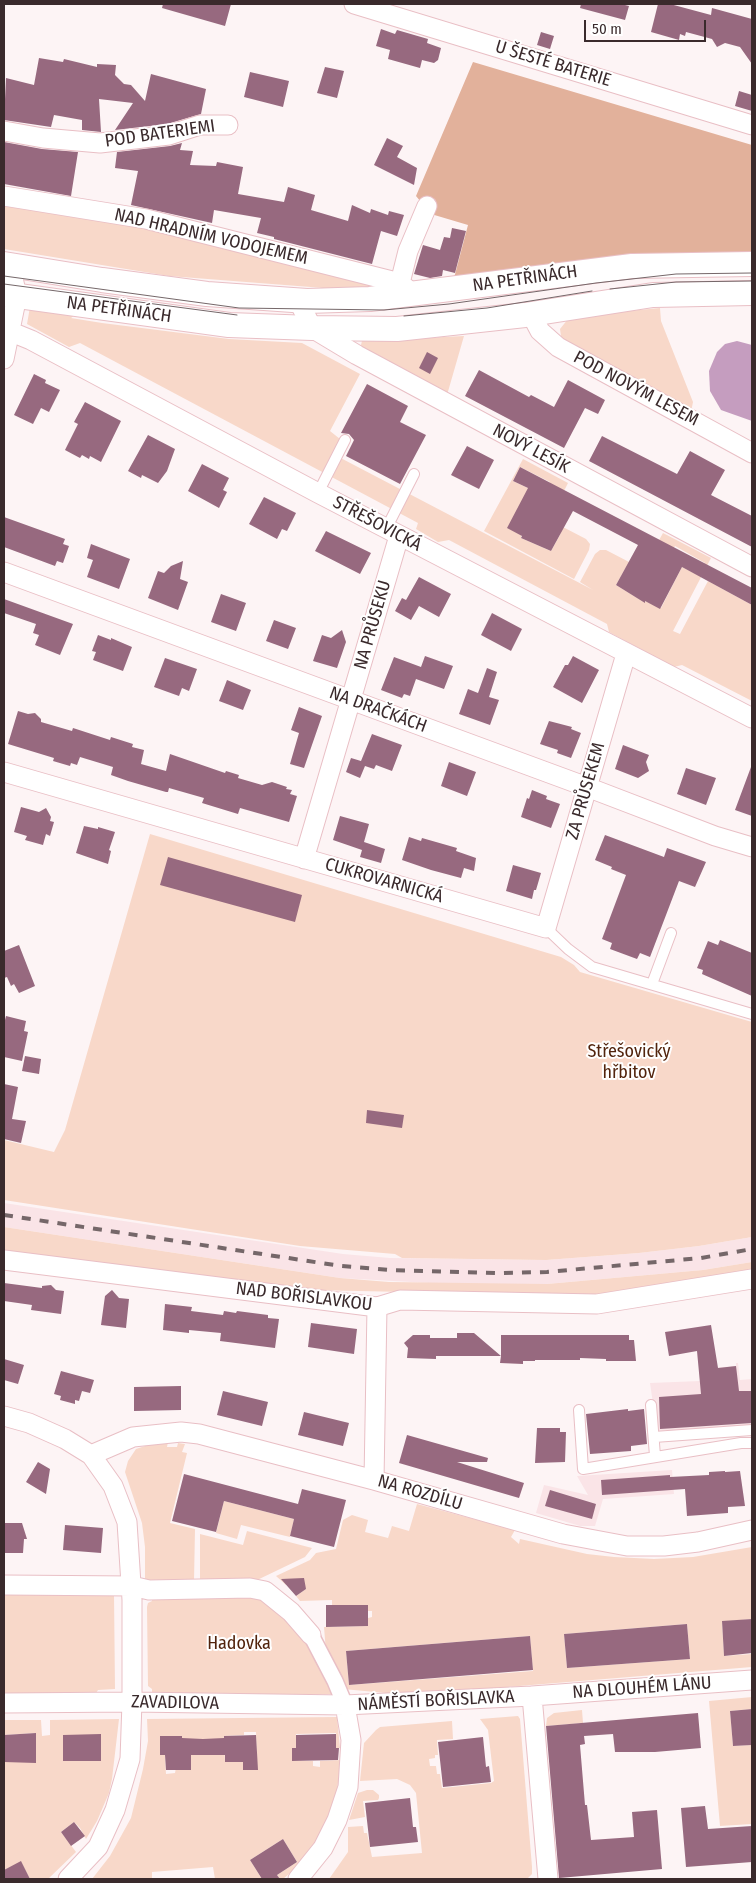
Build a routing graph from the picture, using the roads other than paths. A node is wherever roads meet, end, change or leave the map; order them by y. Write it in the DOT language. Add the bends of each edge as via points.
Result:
graph roads {
  1 [pos="354,4"];
  2 [pos="228,125"];
  3 [pos="752,125"];
  4 [pos="4,131"];
  5 [pos="4,196"];
  6 [pos="427,206"];
  7 [pos="6,264"];
  8 [pos="752,264"];
  9 [pos="407,288"];
  10 [pos="752,293"];
  11 [pos="10,295"];
  12 [pos="298,300"];
  13 [pos="531,314"];
  14 [pos="312,328"];
  15 [pos="7,330"];
  16 [pos="4,359"];
  17 [pos="345,440"];
  18 [pos="752,453"];
  19 [pos="414,474"];
  20 [pos="318,493"];
  21 [pos="392,532"];
  22 [pos="752,567"];
  23 [pos="4,572"];
  24 [pos="626,654"];
  25 [pos="351,700"];
  26 [pos="752,718"];
  27 [pos="4,772"];
  28 [pos="587,787"];
  29 [pos="752,847"];
  30 [pos="304,858"];
  31 [pos="546,928"];
  32 [pos="671,933"];
  33 [pos="652,984"];
  34 [pos="752,1014"];
  35 [pos="4,1260"];
  36 [pos="752,1279"];
  37 [pos="377,1307"];
  38 [pos="651,1405"];
  39 [pos="579,1410"];
  40 [pos="4,1416"];
  41 [pos="752,1430"];
  42 [pos="654,1437"];
  43 [pos="752,1443"];
  44 [pos="91,1455"];
  45 [pos="655,1456"];
  46 [pos="374,1480"];
  47 [pos="752,1530"];
  48 [pos="4,1585"];
  49 [pos="132,1586"];
  50 [pos="311,1635"];
  51 [pos="752,1680"];
  52 [pos="532,1696"];
  53 [pos="132,1702"];
  54 [pos="4,1703"];
  55 [pos="346,1705"];
  56 [pos="68,1879"];
  57 [pos="298,1879"];
  58 [pos="548,1879"];
  1 -- 3 [label="street, U ŠESTÉ BATERIE"];
  2 -- 4 [label="street, POD BATERIEMI" via="200,125 169,136 100,143"];
  5 -- 9 [label="street, NAD HRADNÍM VODOJEMEM" via="146,219"];
  6 -- 9 [label="street" via="408,251"];
  7 -- 11 [label="street" via="16,286"];
  7 -- 12 [label="street, NA PETŘINÁCH" via="207,294"];
  8 -- 9 [label="street, NA PETŘINÁCH" via="632,266"];
  9 -- 12 [label="street, NA PETŘINÁCH" via="370,299"];
  10 -- 13 [label="street, NA PETŘINÁCH" via="653,294"];
  11 -- 14 [label="street, NA PETŘINÁCH" via="229,325"];
  11 -- 15 [label="street"];
  12 -- 14 [label="street"];
  13 -- 14 [label="street, NA PETŘINÁCH" via="397,329"];
  13 -- 18 [label="street, POD NOVÝM LESEM" via="540,331 558,347"];
  14 -- 22 [label="street, NOVÝ LESÍK" via="376,366"];
  15 -- 16 [label="street"];
  15 -- 20 [label="street, STŘEŠOVICKÁ"];
  17 -- 20 [label="lane"];
  19 -- 21 [label="lane"];
  20 -- 21 [label="street, STŘEŠOVICKÁ"];
  21 -- 24 [label="street, STŘEŠOVICKÁ"];
  21 -- 25 [label="street, NA PRŮSEKU"];
  23 -- 25 [label="street, NA DRAČKÁCH"];
  24 -- 26 [label="street, STŘEŠOVICKÁ"];
  24 -- 28 [label="street, ZA PRŮSEKEM"];
  25 -- 28 [label="street, NA DRAČKÁCH"];
  25 -- 30 [label="street, NA PRŮSEKU"];
  27 -- 30 [label="street, CUKROVARNICKÁ"];
  28 -- 29 [label="street, NA DRAČKÁCH"];
  28 -- 31 [label="street, ZA PRŮSEKEM"];
  30 -- 31 [label="street, CUKROVARNICKÁ"];
  31 -- 33 [label="lane, CUKROVARNICKÁ" via="592,966"];
  32 -- 33 [label="lane"];
  33 -- 34 [label="lane, CUKROVARNICKÁ"];
  35 -- 37 [label="street, NAD BOŘISLAVKOU"];
  36 -- 37 [label="street, NAD BOŘISLAVKOU" via="597,1304 400,1300"];
  37 -- 46 [label="street"];
  38 -- 42 [label="lane"];
  39 -- 45 [label="lane" via="583,1469"];
  40 -- 44 [label="street" via="29,1423"];
  41 -- 42 [label="lane"];
  42 -- 45 [label="lane"];
  43 -- 45 [label="lane"];
  44 -- 46 [label="street, NA ROZDÍLU" via="134,1437 180,1432 199,1434"];
  44 -- 49 [label="street" via="113,1486 126,1522"];
  46 -- 47 [label="street, NA ROZDÍLU" via="563,1534 627,1546 698,1542"];
  48 -- 49 [label="street"];
  49 -- 50 [label="street" via="149,1590 250,1588 265,1591 291,1612"];
  49 -- 53 [label="street"];
  50 -- 55 [label="street"];
  51 -- 52 [label="street, NA DLOUHÉM LÁNU"];
  52 -- 55 [label="street, NÁMĚSTÍ BOŘISLAVKA"];
  52 -- 58 [label="street, NÁMĚSTÍ BOŘISLAVKA"];
  53 -- 54 [label="street, ZAVADILOVA"];
  53 -- 55 [label="street, ZAVADILOVA"];
  53 -- 56 [label="street" via="130,1759 115,1810 98,1847"];
  55 -- 57 [label="street, NÁMĚSTÍ BOŘISLAVKA" via="350,1740 348,1787 323,1848"];
}
